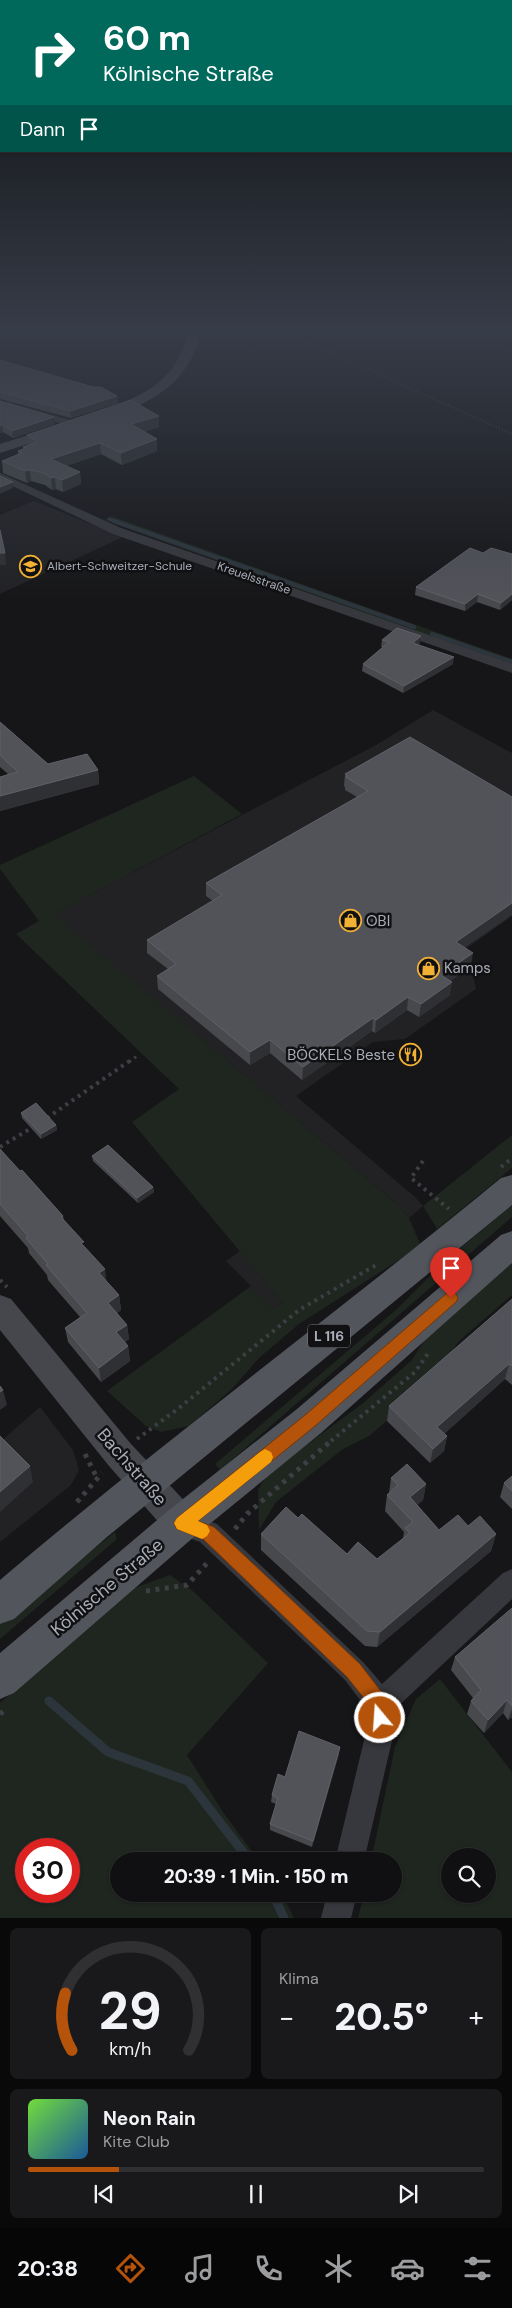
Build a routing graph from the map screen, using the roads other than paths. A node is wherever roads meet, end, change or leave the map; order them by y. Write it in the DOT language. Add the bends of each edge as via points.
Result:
graph roads {
  1 [pos="64,422"];
  2 [pos="81,422"];
  3 [pos="73,424"];
  4 [pos="0,449"];
  5 [pos="0,476"];
  6 [pos="512,669"];
  7 [pos="512,1187"];
  8 [pos="512,1244"];
  9 [pos="0,1308"];
  10 [pos="144,1483"];
  11 [pos="182,1523"];
  12 [pos="512,1582"];
  13 [pos="0,1604"];
  14 [pos="7,1691"];
  15 [pos="380,1704"];
  16 [pos="352,1852"];
  17 [pos="340,1902"];
  18 [pos="336,1918"];
  1 -- 3 [label="street"];
  2 -- 3 [label="street"];
  3 -- 4 [label="street"];
  5 -- 6 [label="street, Kreuelsstraße" via="117,530"];
  7 -- 10 [label="main road, L 116"];
  8 -- 11 [label="main road, Kölnische Straße" via="309,1421"];
  9 -- 10 [label="street, Bachstraße"];
  10 -- 11 [label="street, Bachstraße"];
  10 -- 13 [label="main road, L 116"];
  11 -- 14 [label="main road, Kölnische Straße"];
  11 -- 15 [label="street, Bachstraße" via="208,1533 354,1671"];
  12 -- 15 [label="street"];
  15 -- 16 [label="street" via="380,1732"];
  17 -- 18 [label="street"];
}
